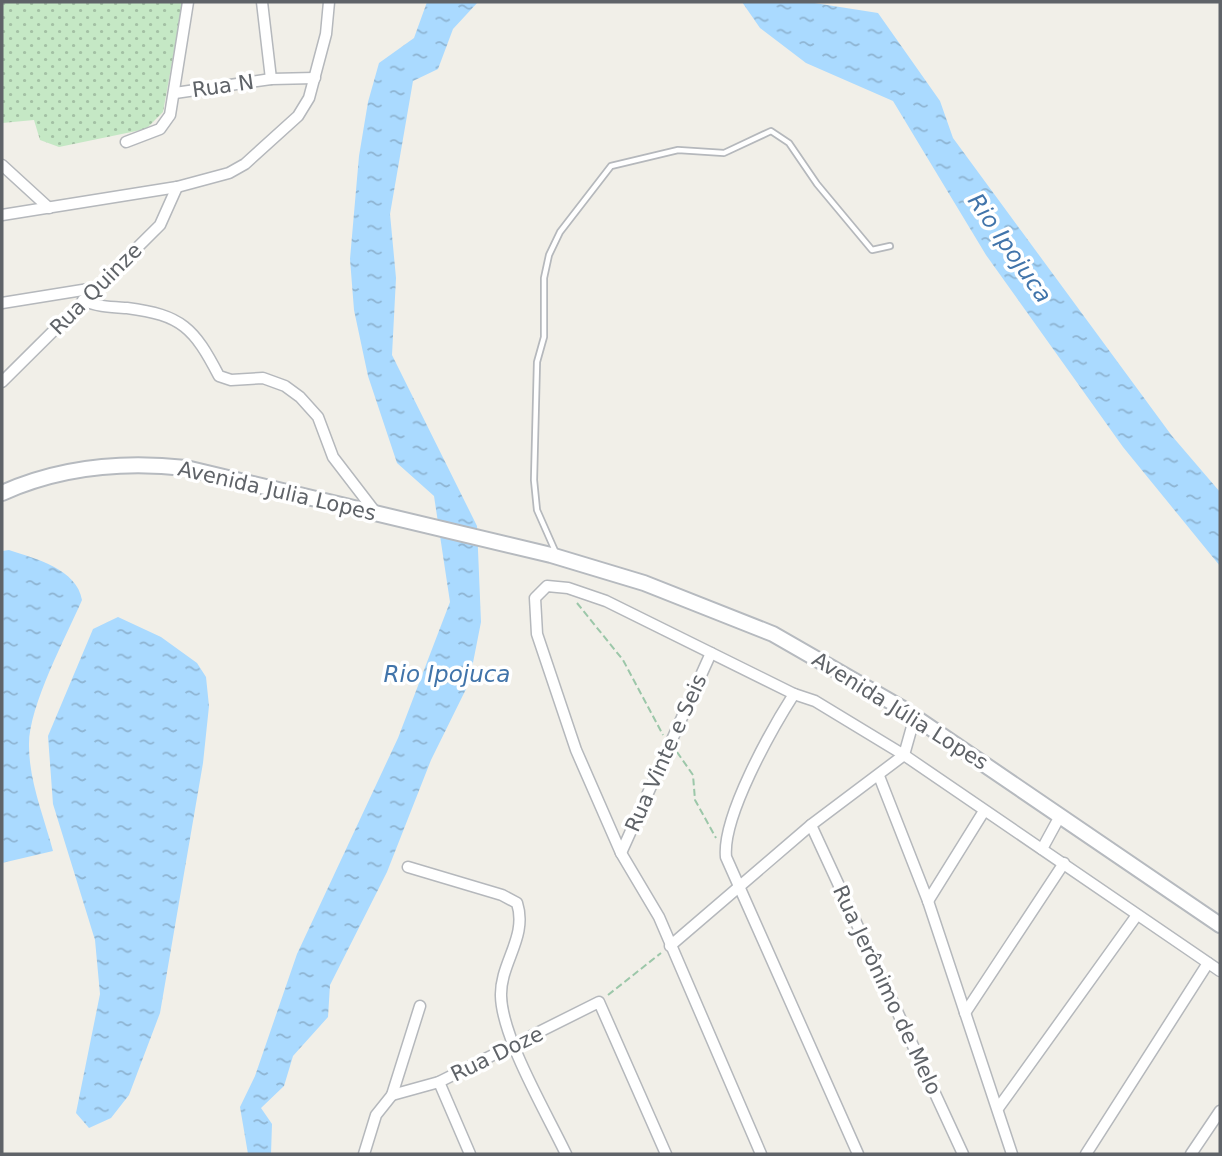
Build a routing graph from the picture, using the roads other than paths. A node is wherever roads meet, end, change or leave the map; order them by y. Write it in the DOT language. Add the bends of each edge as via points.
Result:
graph roads {
  1 [pos="188,2"];
  2 [pos="262,2"];
  3 [pos="329,2"];
  4 [pos="315,78"];
  5 [pos="271,79"];
  6 [pos="175,93"];
  7 [pos="126,142"];
  8 [pos="2,165"];
  9 [pos="177,187"];
  10 [pos="49,208"];
  11 [pos="2,215"];
  12 [pos="890,246"];
  13 [pos="96,288"];
  14 [pos="83,300"];
  15 [pos="2,303"];
  16 [pos="2,382"];
  17 [pos="2,493"];
  18 [pos="382,516"];
  19 [pos="554,556"];
  20 [pos="711,653"];
  21 [pos="794,694"];
  22 [pos="915,716"];
  23 [pos="904,755"];
  24 [pos="879,776"];
  25 [pos="984,811"];
  26 [pos="1060,816"];
  27 [pos="811,825"];
  28 [pos="1042,849"];
  29 [pos="621,853"];
  30 [pos="1064,863"];
  31 [pos="408,867"];
  32 [pos="740,886"];
  33 [pos="928,901"];
  34 [pos="1137,915"];
  35 [pos="1220,925"];
  36 [pos="670,946"];
  37 [pos="1208,963"];
  38 [pos="1220,971"];
  39 [pos="420,1006"];
  40 [pos="965,1013"];
  41 [pos="515,1046"];
  42 [pos="439,1082"];
  43 [pos="392,1095"];
  44 [pos="999,1107"];
  45 [pos="1220,1111"];
  46 [pos="366,1151"];
  47 [pos="470,1154"];
  48 [pos="566,1154"];
  49 [pos="666,1154"];
  50 [pos="761,1154"];
  51 [pos="858,1154"];
  52 [pos="963,1154"];
  53 [pos="1012,1154"];
  54 [pos="1086,1154"];
  55 [pos="1191,1154"];
  1 -- 6 [label="street"];
  2 -- 5 [label="street, Rua N"];
  3 -- 4 [label="street"];
  4 -- 5 [label="street, Rua N"];
  4 -- 9 [label="street" via="298,116 245,164"];
  5 -- 6 [label="street, Rua N"];
  6 -- 7 [label="street" via="170,115 160,129"];
  8 -- 10 [label="street"];
  9 -- 10 [label="street"];
  9 -- 13 [label="street, Rua Quinze" via="160,225"];
  10 -- 11 [label="street"];
  12 -- 19 [label="lane" via="872,250 789,143 771,131 724,153 678,150 611,166 560,232 544,278 534,480 537,510"];
  13 -- 14 [label="street, Rua Quinze"];
  13 -- 15 [label="street"];
  14 -- 16 [label="street, Rua Quinze"];
  14 -- 18 [label="street" via="180,321 219,376 263,378 285,386 317,417 333,457"];
  17 -- 18 [label="main road, Avenida Julia Lopes" via="51,475 93,467 156,465 214,474"];
  18 -- 19 [label="main road, Avenida Julia Lopes"];
  19 -- 22 [label="main road, Avenida Júlia Lopes" via="644,583 773,634"];
  20 -- 21 [label="street"];
  20 -- 29 [label="street, Rua Vinte e Seis"];
  20 -- 29 [label="street" via="644,617 568,589 547,586 536,594 537,634 576,750"];
  21 -- 23 [label="street" via="815,701"];
  21 -- 32 [label="street" via="735,807 725,844"];
  22 -- 23 [label="street"];
  22 -- 26 [label="main road, Avenida Júlia Lopes"];
  23 -- 24 [label="street"];
  23 -- 25 [label="street"];
  24 -- 27 [label="street"];
  24 -- 33 [label="street"];
  25 -- 28 [label="street"];
  25 -- 33 [label="street"];
  26 -- 28 [label="street"];
  26 -- 35 [label="main road, Avenida Júlia Lopes"];
  27 -- 32 [label="street"];
  27 -- 52 [label="street, Rua Jerônimo de Melo"];
  28 -- 30 [label="street"];
  29 -- 36 [label="street" via="659,917"];
  30 -- 34 [label="street"];
  30 -- 40 [label="street"];
  31 -- 41 [label="street" via="517,903 518,937 501,991"];
  32 -- 36 [label="street"];
  32 -- 51 [label="street"];
  33 -- 40 [label="street"];
  34 -- 37 [label="street"];
  34 -- 44 [label="street"];
  36 -- 50 [label="street"];
  37 -- 38 [label="street"];
  37 -- 54 [label="street"];
  39 -- 43 [label="street"];
  40 -- 44 [label="street"];
  41 -- 42 [label="street, Rua Doze"];
  41 -- 48 [label="street"];
  41 -- 49 [label="street, Rua Doze" via="598,1002"];
  42 -- 43 [label="street, Rua Doze"];
  42 -- 47 [label="street"];
  43 -- 46 [label="street" via="376,1115"];
  44 -- 53 [label="street"];
  45 -- 55 [label="street"];
}
